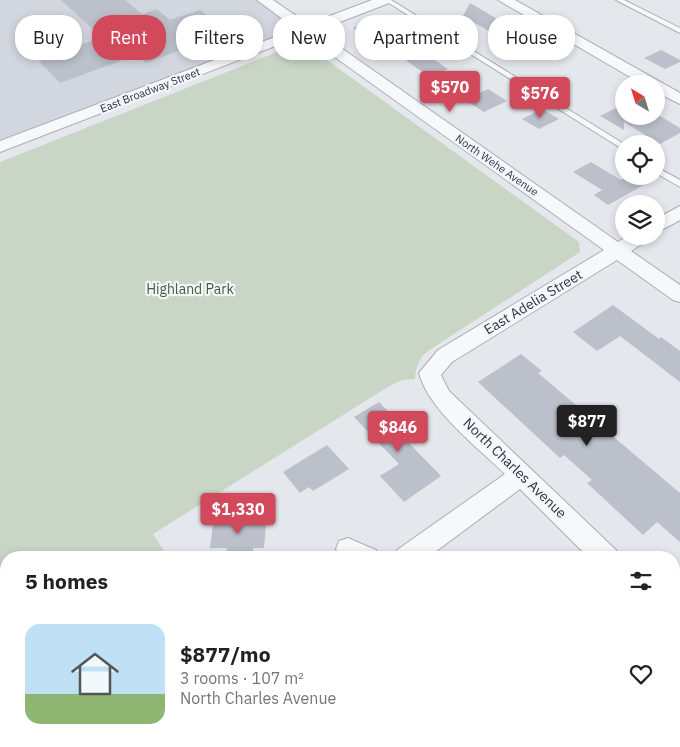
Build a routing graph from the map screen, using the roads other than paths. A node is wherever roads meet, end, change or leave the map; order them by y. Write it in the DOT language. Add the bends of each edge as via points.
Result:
graph roads {
  1 [pos="264,0"];
  2 [pos="386,0"];
  3 [pos="505,0"];
  4 [pos="619,0"];
  5 [pos="285,15"];
  6 [pos="345,15"];
  7 [pos="680,31"];
  8 [pos="273,43"];
  9 [pos="345,58"];
  10 [pos="637,75"];
  11 [pos="665,91"];
  12 [pos="680,99"];
  13 [pos="615,142"];
  14 [pos="0,147"];
  15 [pos="665,175"];
  16 [pos="680,184"];
  17 [pos="680,212"];
  18 [pos="665,221"];
  19 [pos="626,245"];
  20 [pos="618,250"];
  21 [pos="680,295"];
  22 [pos="430,373"];
  23 [pos="522,475"];
  24 [pos="416,551"];
  25 [pos="600,551"];
  1 -- 5 [label="street, North Wehe Avenue"];
  2 -- 6 [label="street, East Broadway Street"];
  2 -- 13 [label="lane"];
  3 -- 10 [label="street"];
  4 -- 7 [label="lane"];
  8 -- 14 [label="street, East Broadway Street"];
  9 -- 20 [label="street, North Wehe Avenue"];
  11 -- 12 [label="street"];
  15 -- 16 [label="lane"];
  17 -- 18 [label="street"];
  19 -- 20 [label="street, East Adelia Street"];
  20 -- 21 [label="street, North Wehe Avenue"];
  20 -- 22 [label="street, East Adelia Street" via="445,356"];
  22 -- 23 [label="street, North Charles Avenue" via="441,397"];
  23 -- 24 [label="street"];
  23 -- 25 [label="street, North Charles Avenue"];
}
